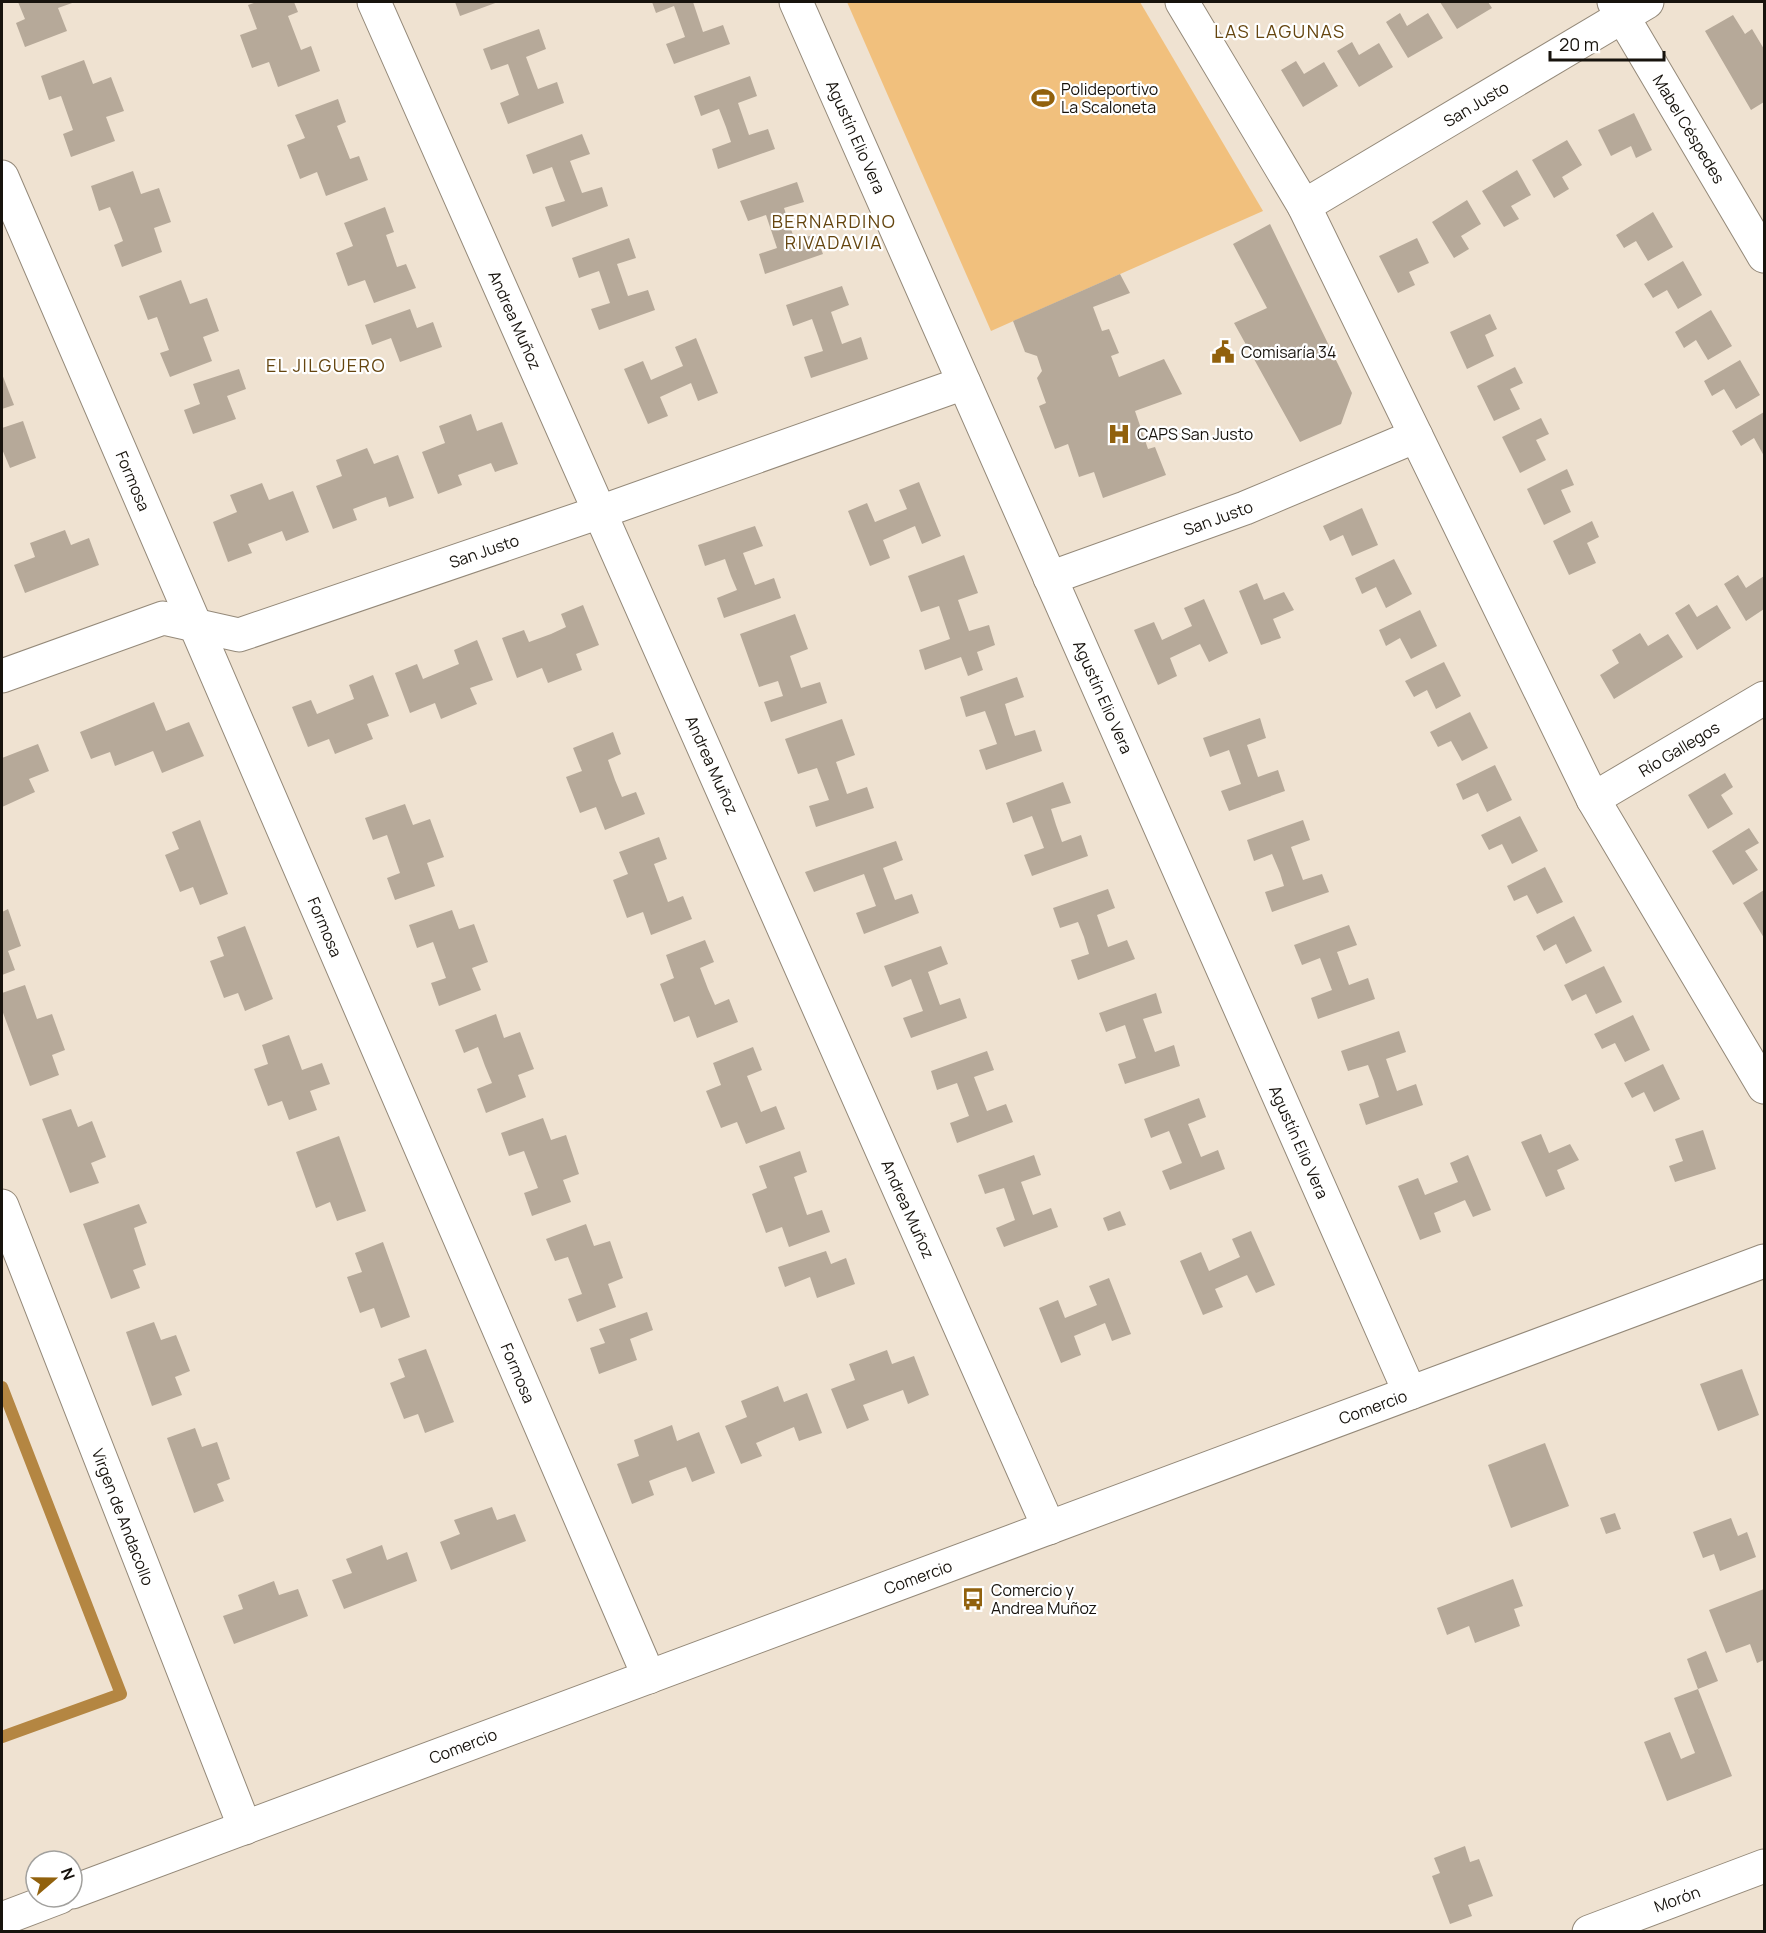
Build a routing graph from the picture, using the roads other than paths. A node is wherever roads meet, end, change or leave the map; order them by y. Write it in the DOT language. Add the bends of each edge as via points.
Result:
graph roads {
  1 [pos="374,2"];
  2 [pos="796,2"];
  3 [pos="1182,2"];
  4 [pos="1628,6"];
  5 [pos="2,177"];
  6 [pos="1304,206"];
  7 [pos="1764,256"];
  8 [pos="964,383"];
  9 [pos="1416,436"];
  10 [pos="600,512"];
  11 [pos="1050,578"];
  12 [pos="195,626"];
  13 [pos="2,676"];
  14 [pos="1764,698"];
  15 [pos="1593,799"];
  16 [pos="1764,1087"];
  17 [pos="2,1206"];
  18 [pos="1764,1261"];
  19 [pos="1410,1393"];
  20 [pos="1049,1528"];
  21 [pos="649,1677"];
  22 [pos="245,1828"];
  23 [pos="1764,1866"];
  24 [pos="84,1888"];
  25 [pos="28,1909"];
  26 [pos="2,1919"];
  27 [pos="1589,1932"];
  1 -- 10 [label="street, Andrea Muñoz"];
  2 -- 8 [label="street, Agustín Elio Vera"];
  3 -- 6 [label="street"];
  4 -- 6 [label="street, San Justo"];
  4 -- 7 [label="street, Mabel Céspedes"];
  5 -- 12 [label="street, Formosa"];
  6 -- 9 [label="street"];
  8 -- 10 [label="street, San Justo"];
  8 -- 11 [label="street, Agustín Elio Vera"];
  9 -- 11 [label="street, San Justo" via="1245,508"];
  9 -- 15 [label="street"];
  10 -- 12 [label="street, San Justo" via="238,634"];
  10 -- 20 [label="street, Andrea Muñoz"];
  11 -- 19 [label="street, Agustín Elio Vera"];
  12 -- 13 [label="street, San Justo" via="163,618"];
  12 -- 21 [label="street, Formosa"];
  14 -- 15 [label="street, Río Gallegos"];
  15 -- 16 [label="street"];
  17 -- 22 [label="street, Virgen de Andacollo"];
  18 -- 19 [label="street, Comercio"];
  19 -- 20 [label="street, Comercio"];
  20 -- 21 [label="street, Comercio"];
  21 -- 22 [label="street, Comercio"];
  22 -- 24 [label="street, Comercio"];
  23 -- 27 [label="street, Morón"];
  25 -- 26 [label="street"];
}
